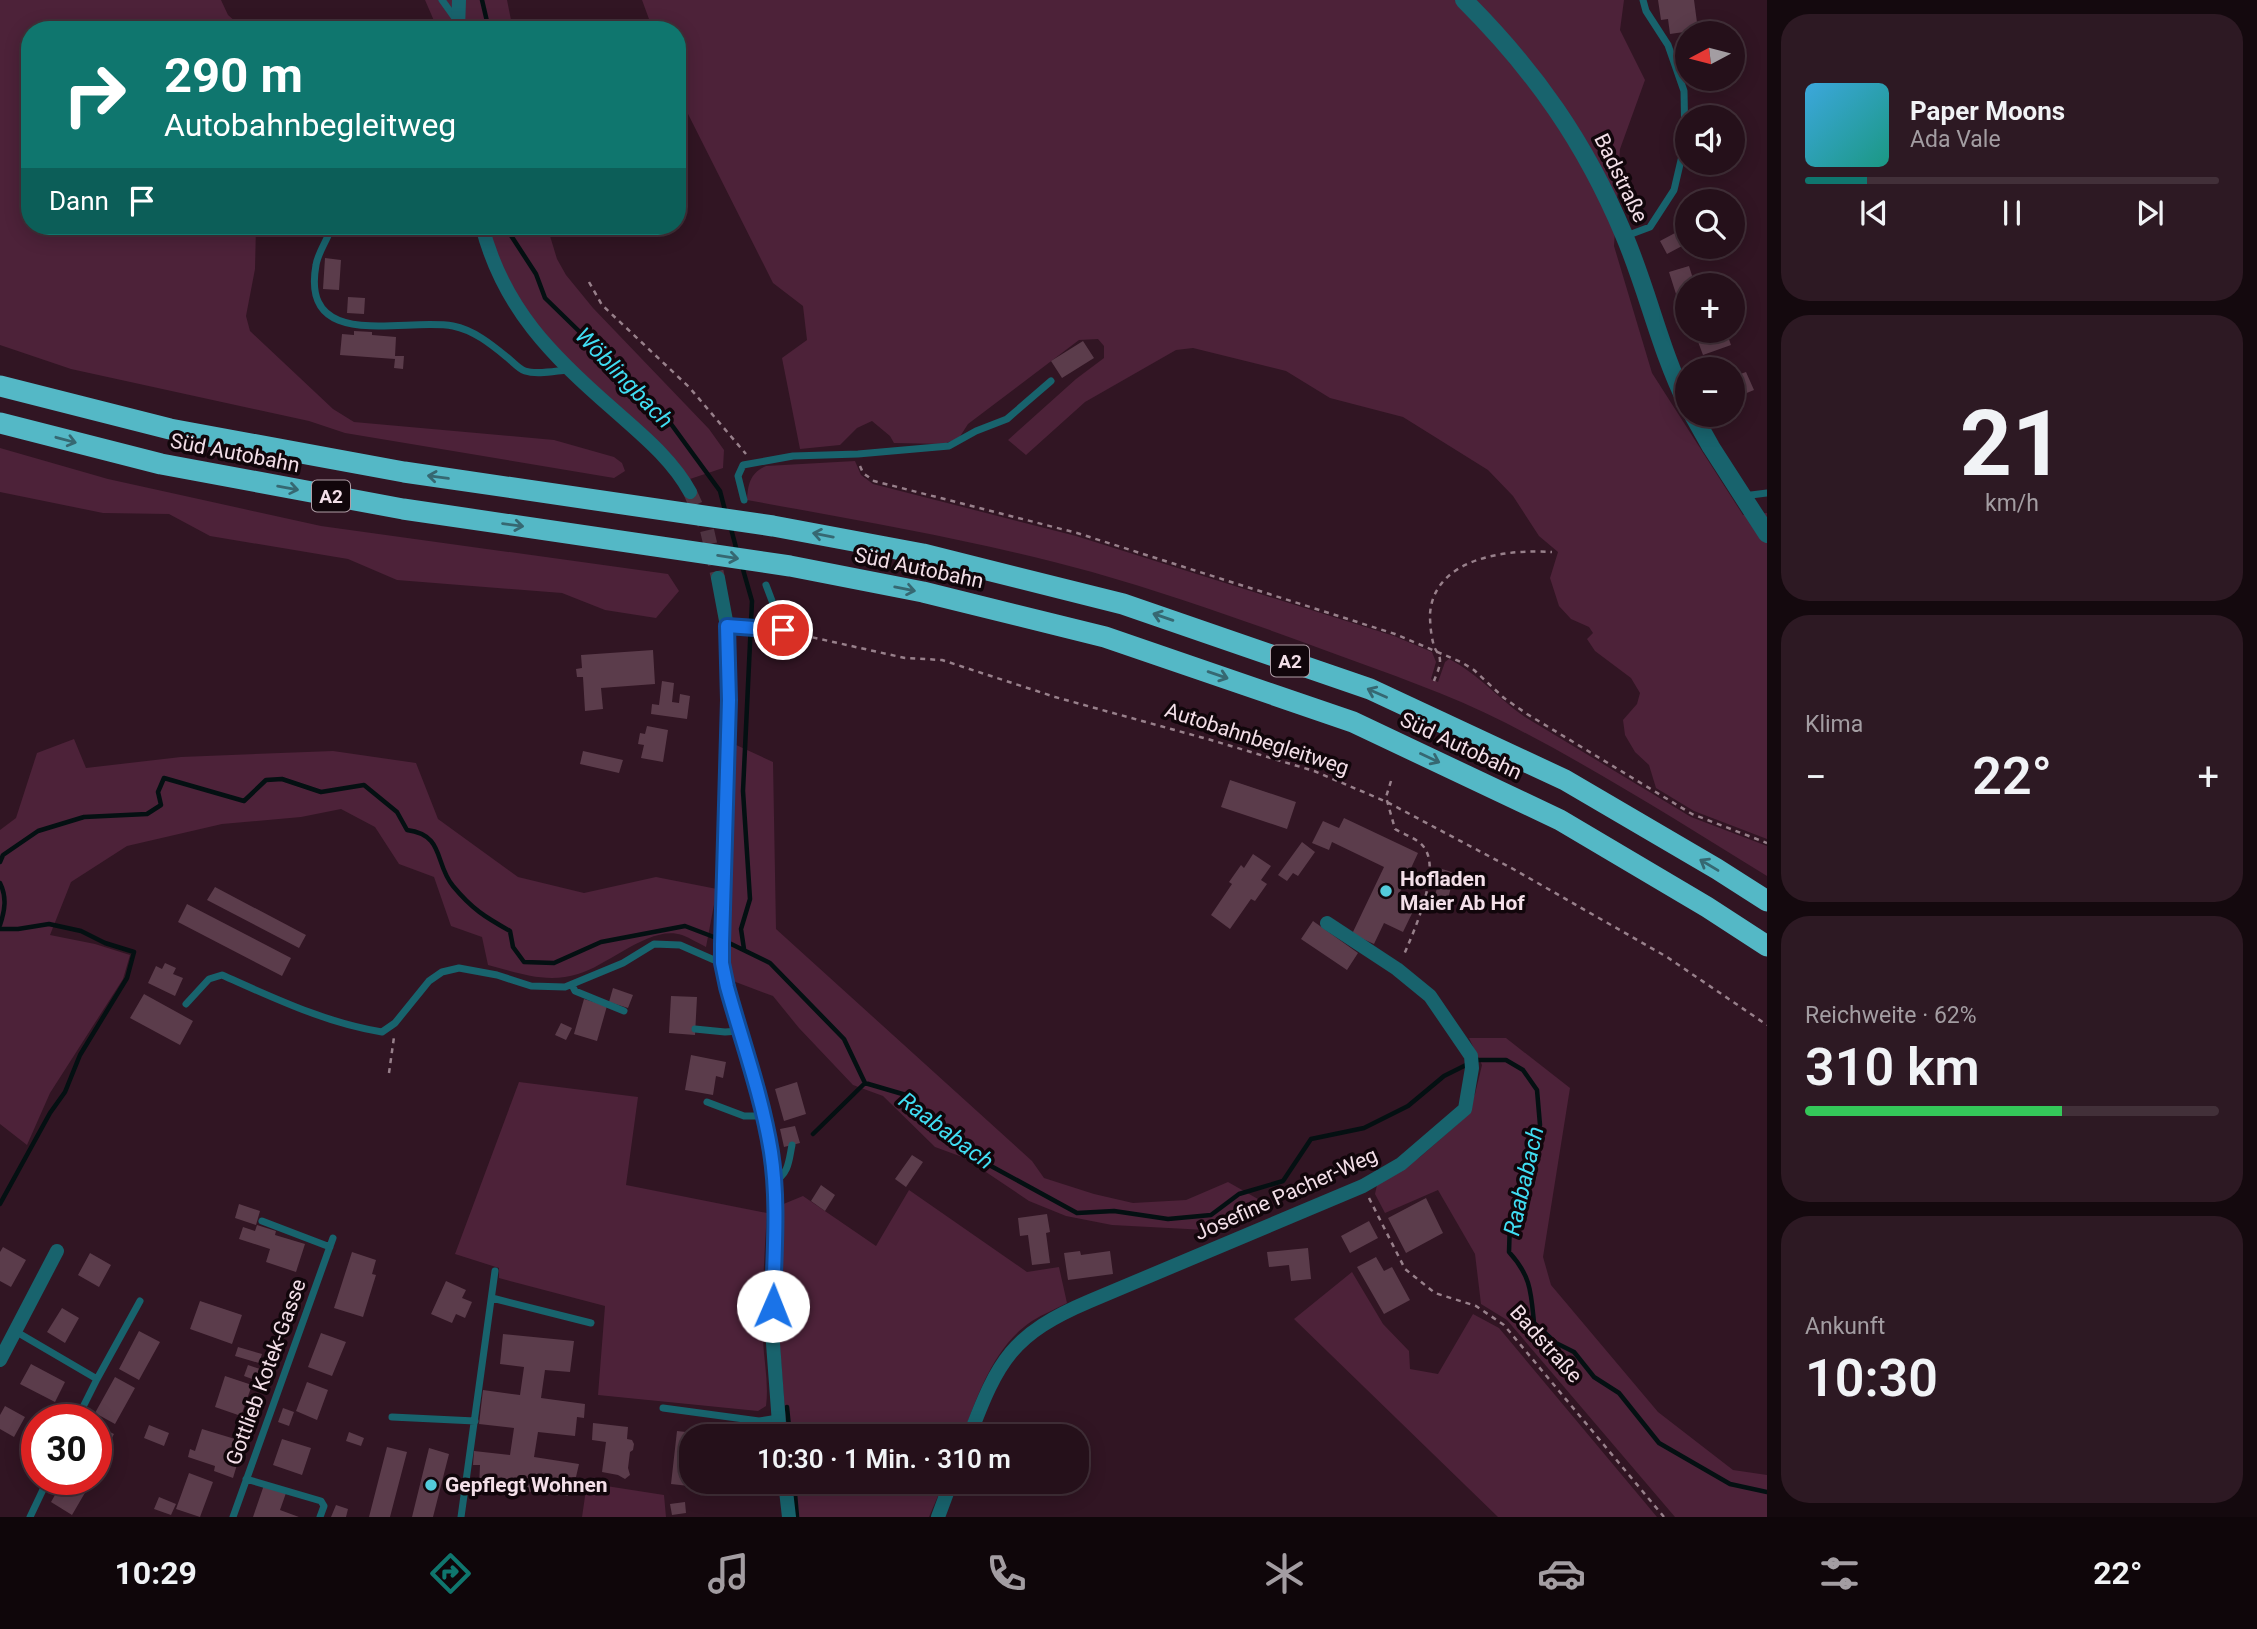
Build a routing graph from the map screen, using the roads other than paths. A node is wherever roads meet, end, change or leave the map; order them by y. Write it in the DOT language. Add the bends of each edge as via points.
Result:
graph roads {
  1 [pos="442,0"];
  2 [pos="459,0"];
  3 [pos="1464,0"];
  4 [pos="1643,0"];
  5 [pos="455,21"];
  6 [pos="458,21"];
  7 [pos="327,235"];
  8 [pos="484,235"];
  9 [pos="1625,237"];
  10 [pos="567,370"];
  11 [pos="1675,379"];
  12 [pos="1051,381"];
  13 [pos="0,386"];
  14 [pos="0,423"];
  15 [pos="1700,427"];
  16 [pos="691,492"];
  17 [pos="1767,493"];
  18 [pos="1742,496"];
  19 [pos="744,500"];
  20 [pos="1767,534"];
  21 [pos="718,578"];
  22 [pos="766,585"];
  23 [pos="730,626"];
  24 [pos="1767,901"];
  25 [pos="1327,923"];
  26 [pos="1767,946"];
  27 [pos="722,957"];
  28 [pos="572,985"];
  29 [pos="186,1004"];
  30 [pos="624,1011"];
  31 [pos="695,1029"];
  32 [pos="739,1031"];
  33 [pos="707,1102"];
  34 [pos="763,1115"];
  35 [pos="792,1145"];
  36 [pos="774,1181"];
  37 [pos="262,1221"];
  38 [pos="333,1238"];
  39 [pos="330,1247"];
  40 [pos="57,1251"];
  41 [pos="495,1271"];
  42 [pos="492,1298"];
  43 [pos="140,1301"];
  44 [pos="591,1323"];
  45 [pos="15,1331"];
  46 [pos="0,1360"];
  47 [pos="97,1379"];
  48 [pos="84,1404"];
  49 [pos="663,1408"];
  50 [pos="391,1417"];
  51 [pos="778,1418"];
  52 [pos="475,1421"];
  53 [pos="779,1424"];
  54 [pos="975,1424"];
  55 [pos="246,1479"];
  56 [pos="786,1494"];
  57 [pos="947,1494"];
  58 [pos="40,1495"];
  59 [pos="30,1517"];
  60 [pos="233,1517"];
  61 [pos="320,1517"];
  62 [pos="461,1517"];
  63 [pos="789,1517"];
  64 [pos="938,1517"];
  1 -- 5 [label="lane"];
  2 -- 6 [label="street"];
  3 -- 9 [label="street, Badstraße" via="1561,113"];
  4 -- 9 [label="lane" via="1668,44 1684,91 1685,143 1674,190 1650,227"];
  7 -- 10 [label="lane" via="316,263 314,286 320,307 342,324 453,326 475,334 524,371"];
  8 -- 10 [label="street" via="502,284"];
  9 -- 11 [label="street, Badstraße"];
  10 -- 16 [label="street" via="651,443"];
  12 -- 19 [label="lane" via="1007,419 949,446 752,461 743,465 738,476"];
  24 -- 13 [label="highway, Süd Autobahn / A2, one-way" via="1565,780 1370,689 1123,604 923,554 773,526 404,472 184,432"];
  14 -- 26 [label="highway, Süd Autobahn / A2, one-way" via="161,464 403,509 790,566 1105,636 1353,722 1560,820"];
  15 -- 18 [label="street"];
  17 -- 18 [label="lane"];
  18 -- 20 [label="street"];
  21 -- 23 [label="street"];
  22 -- 23 [label="lane" via="783,630"];
  23 -- 27 [label="street"];
  25 -- 54 [label="street, Josefine Pacher-Weg" via="1398,969 1430,996 1471,1062 1465,1108 1402,1164 1363,1186 1047,1321 1017,1345 998,1369"];
  27 -- 28 [label="lane" via="680,945 654,944"];
  27 -- 32 [label="street"];
  28 -- 29 [label="lane" via="531,986 497,975 450,970 429,981 382,1032 286,1004 222,975 209,979"];
  28 -- 30 [label="lane" via="575,991"];
  31 -- 32 [label="lane"];
  32 -- 34 [label="street"];
  33 -- 34 [label="lane" via="744,1115"];
  34 -- 36 [label="street"];
  35 -- 36 [label="lane" via="788,1167"];
  36 -- 51 [label="street" via="772,1330"];
  37 -- 39 [label="lane"];
  38 -- 39 [label="lane, Gottlieb Kotek-Gasse"];
  39 -- 55 [label="lane, Gottlieb Kotek-Gasse"];
  40 -- 45 [label="street"];
  41 -- 42 [label="lane"];
  42 -- 44 [label="lane"];
  42 -- 52 [label="lane"];
  43 -- 47 [label="lane"];
  45 -- 46 [label="street"];
  45 -- 47 [label="lane"];
  47 -- 48 [label="lane"];
  49 -- 51 [label="lane" via="759,1420"];
  50 -- 52 [label="lane"];
  51 -- 53 [label="street"];
  52 -- 62 [label="lane"];
  55 -- 60 [label="lane, Gottlieb Kotek-Gasse"];
  55 -- 61 [label="lane" via="321,1501"];
  56 -- 63 [label="street"];
  57 -- 64 [label="street"];
  58 -- 59 [label="lane"];
}
